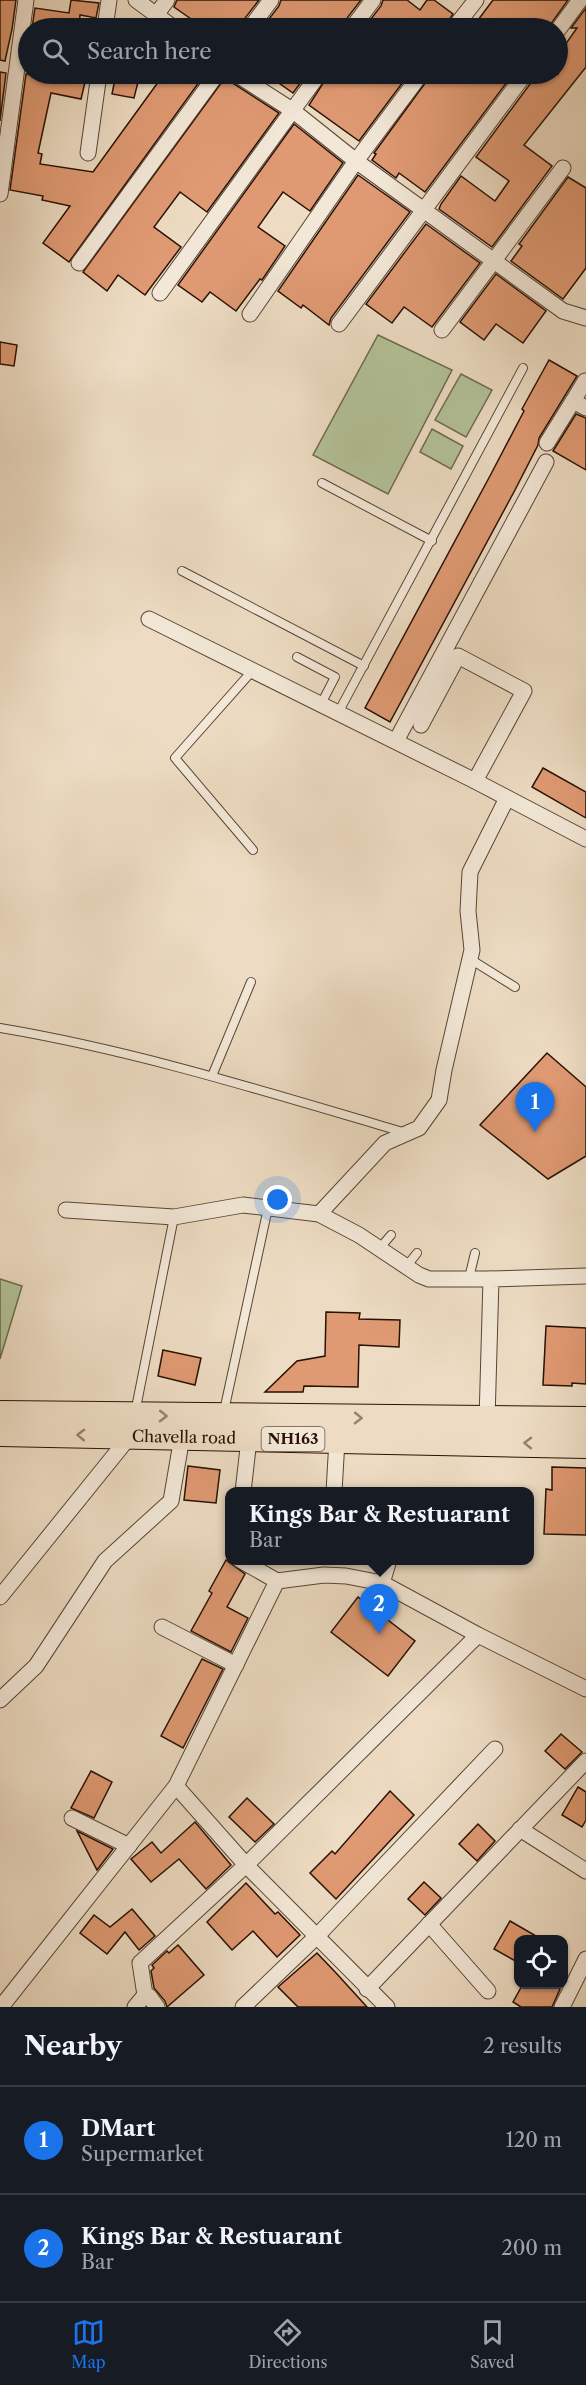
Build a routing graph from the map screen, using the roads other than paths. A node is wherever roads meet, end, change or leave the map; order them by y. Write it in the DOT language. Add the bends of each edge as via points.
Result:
graph roads {
  1 [pos="27,0"];
  2 [pos="109,0"];
  3 [pos="135,0"];
  4 [pos="167,0"];
  5 [pos="272,0"];
  6 [pos="373,0"];
  7 [pos="476,0"];
  8 [pos="580,0"];
  9 [pos="156,15"];
  10 [pos="24,18"];
  11 [pos="106,18"];
  12 [pos="160,18"];
  13 [pos="258,18"];
  14 [pos="360,18"];
  15 [pos="462,18"];
  16 [pos="567,18"];
  17 [pos="18,65"];
  18 [pos="98,84"];
  19 [pos="210,84"];
  20 [pos="252,84"];
  21 [pos="312,84"];
  22 [pos="414,84"];
  23 [pos="518,84"];
  24 [pos="292,110"];
  25 [pos="88,153"];
  26 [pos="356,161"];
  27 [pos="562,168"];
  28 [pos="0,194"];
  29 [pos="424,209"];
  30 [pos="494,259"];
  31 [pos="79,263"];
  32 [pos="160,293"];
  33 [pos="249,314"];
  34 [pos="586,318"];
  35 [pos="339,324"];
  36 [pos="442,330"];
  37 [pos="523,368"];
  38 [pos="585,381"];
  39 [pos="580,404"];
  40 [pos="547,443"];
  41 [pos="546,462"];
  42 [pos="322,483"];
  43 [pos="432,541"];
  44 [pos="182,571"];
  45 [pos="149,619"];
  46 [pos="297,657"];
  47 [pos="364,666"];
  48 [pos="253,670"];
  49 [pos="321,704"];
  50 [pos="338,713"];
  51 [pos="421,725"];
  52 [pos="396,741"];
  53 [pos="475,781"];
  54 [pos="507,798"];
  55 [pos="586,839"];
  56 [pos="253,850"];
  57 [pos="470,959"];
  58 [pos="252,982"];
  59 [pos="515,987"];
  60 [pos="0,1028"];
  61 [pos="212,1076"];
  62 [pos="408,1133"];
  63 [pos="268,1208"];
  64 [pos="66,1210"];
  65 [pos="319,1214"];
  66 [pos="174,1217"];
  67 [pos="391,1235"];
  68 [pos="379,1249"];
  69 [pos="417,1252"];
  70 [pos="475,1253"];
  71 [pos="406,1267"];
  72 [pos="586,1276"];
  73 [pos="469,1278"];
  74 [pos="491,1279"];
  75 [pos="0,1414"];
  76 [pos="222,1417"];
  77 [pos="487,1420"];
  78 [pos="586,1420"];
  79 [pos="132,1426"];
  80 [pos="0,1433"];
  81 [pos="182,1437"];
  82 [pos="249,1438"];
  83 [pos="337,1440"];
  84 [pos="586,1444"];
  85 [pos="243,1487"];
  86 [pos="334,1487"];
  87 [pos="249,1565"];
  88 [pos="387,1565"];
  89 [pos="277,1581"];
  90 [pos="382,1583"];
  91 [pos="0,1597"];
  92 [pos="162,1627"];
  93 [pos="478,1635"];
  94 [pos="236,1665"];
  95 [pos="586,1689"];
  96 [pos="0,1700"];
  97 [pos="495,1749"];
  98 [pos="586,1761"];
  99 [pos="176,1786"];
  100 [pos="72,1818"];
  101 [pos="520,1829"];
  102 [pos="129,1846"];
  103 [pos="246,1865"];
  104 [pos="586,1871"];
  105 [pos="429,1924"];
  106 [pos="316,1937"];
  107 [pos="586,1959"];
  108 [pos="367,1989"];
  109 [pos="488,1991"];
  110 [pos="140,2001"];
  111 [pos="382,2006"];
  112 [pos="1,2007"];
  113 [pos="158,2007"];
  114 [pos="243,2007"];
  115 [pos="561,2007"];
  1 -- 10 [label="street"];
  2 -- 11 [label="street"];
  3 -- 9 [label="street"];
  4 -- 9 [label="street"];
  5 -- 13 [label="street"];
  6 -- 14 [label="street"];
  7 -- 15 [label="street"];
  8 -- 16 [label="street"];
  9 -- 12 [label="street"];
  17 -- 28 [label="street"];
  18 -- 25 [label="street"];
  19 -- 31 [label="street"];
  20 -- 24 [label="street"];
  21 -- 24 [label="street"];
  22 -- 26 [label="street"];
  23 -- 29 [label="street"];
  24 -- 26 [label="street"];
  24 -- 32 [label="street"];
  26 -- 29 [label="street"];
  26 -- 33 [label="street"];
  27 -- 30 [label="street"];
  29 -- 30 [label="street"];
  29 -- 35 [label="street"];
  30 -- 34 [label="street" via="563,311"];
  30 -- 36 [label="street"];
  37 -- 43 [label="lane"];
  38 -- 39 [label="street"];
  39 -- 40 [label="street"];
  41 -- 52 [label="street"];
  42 -- 43 [label="lane"];
  43 -- 47 [label="lane"];
  44 -- 47 [label="lane"];
  45 -- 48 [label="street"];
  46 -- 49 [label="lane" via="335,677"];
  47 -- 50 [label="lane"];
  48 -- 49 [label="street"];
  48 -- 56 [label="lane" via="175,758"];
  49 -- 50 [label="street"];
  50 -- 52 [label="street"];
  51 -- 53 [label="street" via="458,656 524,691"];
  52 -- 53 [label="street"];
  53 -- 54 [label="street"];
  54 -- 55 [label="street"];
  54 -- 57 [label="street" via="470,872"];
  57 -- 59 [label="lane"];
  57 -- 62 [label="street" via="439,1100 419,1128"];
  58 -- 61 [label="lane"];
  60 -- 61 [label="lane" via="65,1039"];
  61 -- 62 [label="lane"];
  62 -- 65 [label="street" via="385,1143"];
  63 -- 65 [label="street"];
  63 -- 66 [label="street" via="243,1205"];
  63 -- 76 [label="lane"];
  64 -- 66 [label="street"];
  65 -- 68 [label="street"];
  66 -- 79 [label="lane"];
  67 -- 68 [label="lane"];
  68 -- 71 [label="street"];
  69 -- 71 [label="lane"];
  70 -- 73 [label="lane"];
  71 -- 73 [label="street" via="429,1279"];
  72 -- 74 [label="street"];
  73 -- 74 [label="street"];
  74 -- 77 [label="street"];
  75 -- 79 [label="highway, Chavella road / NH163"];
  76 -- 77 [label="highway, Chavella road / NH163, one-way"];
  79 -- 76 [label="highway, Chavella road / NH163, one-way"];
  77 -- 78 [label="highway, Chavella road / NH163"];
  79 -- 80 [label="highway, Chavella road / NH163, one-way"];
  79 -- 81 [label="highway, Chavella road / NH163"];
  79 -- 91 [label="street"];
  81 -- 82 [label="highway, Chavella road / NH163"];
  81 -- 96 [label="street" via="171,1501 105,1561 36,1666"];
  82 -- 83 [label="highway, Chavella road / NH163"];
  82 -- 85 [label="street"];
  84 -- 83 [label="highway, Chavella road / NH163, one-way"];
  83 -- 86 [label="street"];
  87 -- 89 [label="street"];
  88 -- 90 [label="street"];
  89 -- 90 [label="street" via="324,1575"];
  89 -- 94 [label="street"];
  90 -- 93 [label="street"];
  92 -- 94 [label="street"];
  93 -- 95 [label="street"];
  93 -- 103 [label="street"];
  94 -- 99 [label="street"];
  97 -- 106 [label="street"];
  98 -- 101 [label="street"];
  99 -- 102 [label="street"];
  99 -- 103 [label="street"];
  100 -- 102 [label="street"];
  101 -- 104 [label="street"];
  101 -- 105 [label="street"];
  102 -- 112 [label="street"];
  103 -- 106 [label="street"];
  103 -- 110 [label="street" via="140,1963"];
  105 -- 108 [label="street"];
  105 -- 109 [label="street"];
  106 -- 108 [label="street"];
  106 -- 114 [label="street"];
  107 -- 115 [label="street"];
  108 -- 111 [label="street"];
  110 -- 113 [label="street" via="149,1996"];
}
